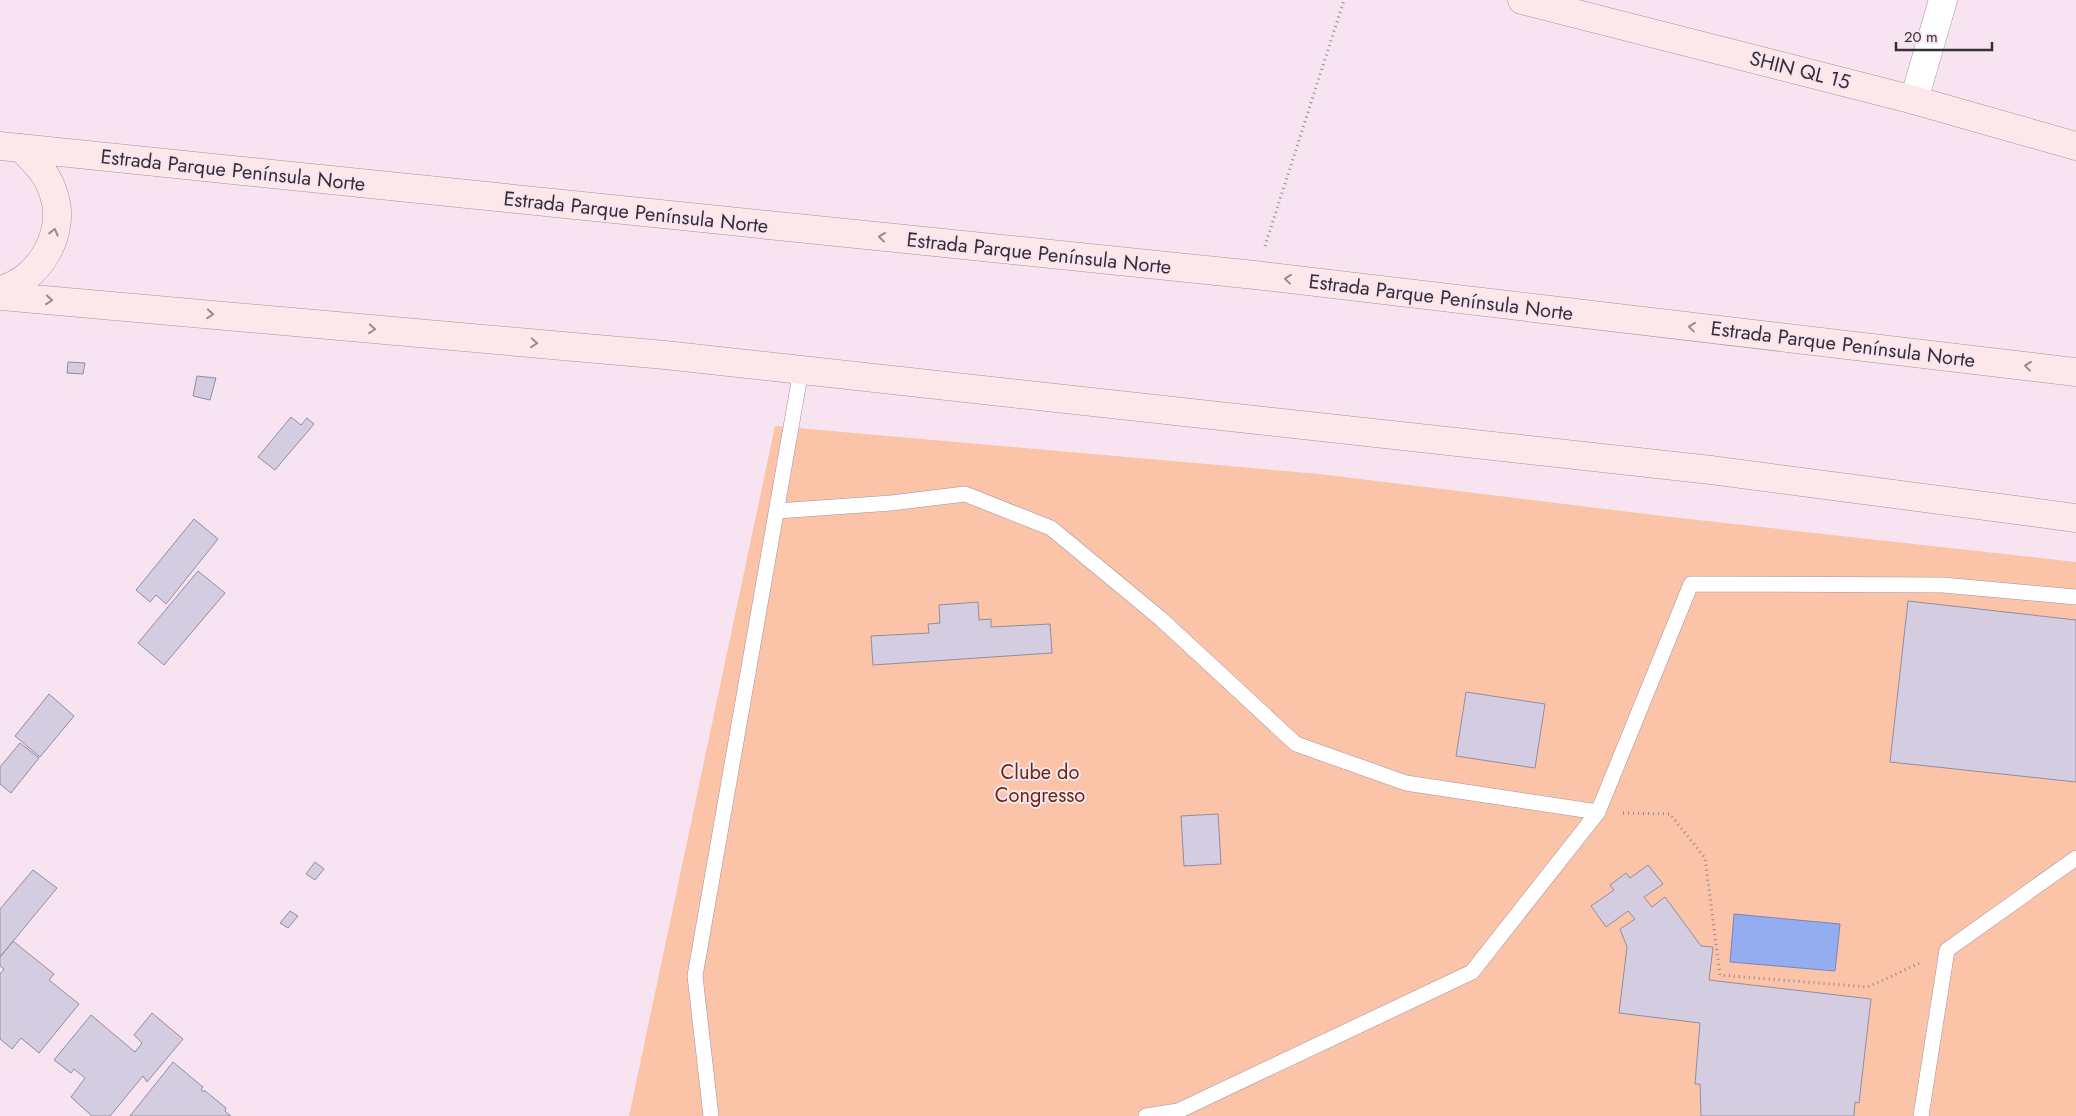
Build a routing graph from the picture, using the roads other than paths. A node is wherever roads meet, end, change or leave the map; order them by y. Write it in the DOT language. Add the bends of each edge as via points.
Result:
graph roads {
  1 [pos="1522,0"];
  2 [pos="1943,0"];
  3 [pos="1914,100"];
  4 [pos="2076,146"];
  5 [pos="11,147"];
  6 [pos="0,290"];
  7 [pos="0,296"];
  8 [pos="801,370"];
  9 [pos="2076,372"];
  10 [pos="777,511"];
  11 [pos="2076,518"];
  12 [pos="2076,597"];
  13 [pos="1598,812"];
  14 [pos="2076,858"];
  15 [pos="711,1116"];
  16 [pos="1146,1116"];
  17 [pos="1921,1116"];
  1 -- 3 [label="main road, SHIN QL 15"];
  2 -- 3 [label="street"];
  3 -- 4 [label="main road, SHIN QL 15"];
  6 -- 5 [label="main road, one-way" via="11,287 34,271 50,248 57,220 54,193 42,168"];
  9 -- 5 [label="main road, Estrada Parque Península Norte, one-way" via="1255,275"];
  7 -- 8 [label="main road, one-way" via="666,355"];
  8 -- 10 [label="lane"];
  8 -- 11 [label="main road" via="1711,470"];
  10 -- 13 [label="lane" via="965,494 1051,528 1161,618 1296,744 1406,783"];
  10 -- 15 [label="lane" via="695,976"];
  12 -- 13 [label="lane" via="1943,585 1691,584"];
  13 -- 16 [label="lane" via="1472,972 1178,1111"];
  14 -- 17 [label="lane" via="1947,950"];
}
